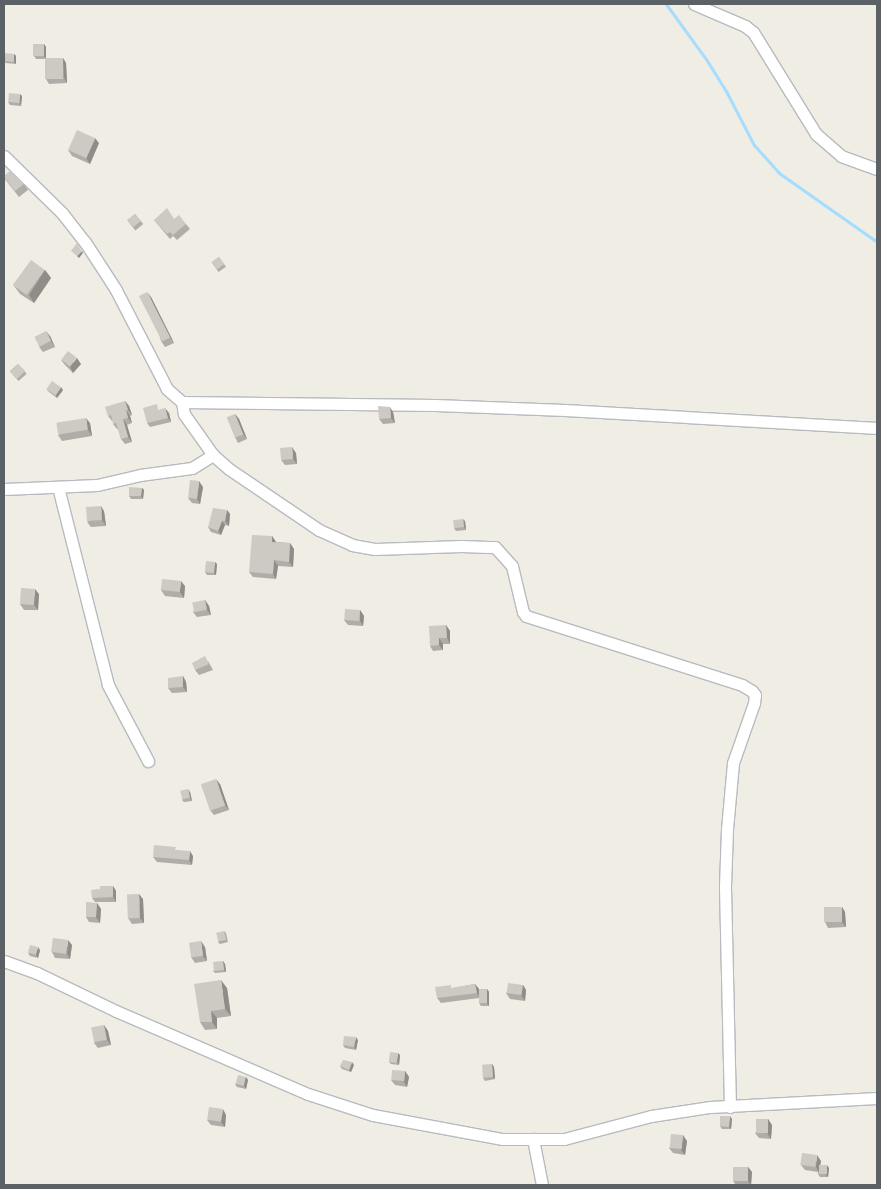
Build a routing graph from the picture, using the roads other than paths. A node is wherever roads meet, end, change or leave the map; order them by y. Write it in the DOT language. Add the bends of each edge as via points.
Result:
graph roads {
  1 [pos="694,4"];
  2 [pos="4,156"];
  3 [pos="877,169"];
  4 [pos="182,402"];
  5 [pos="877,428"];
  6 [pos="213,455"];
  7 [pos="58,486"];
  8 [pos="4,489"];
  9 [pos="148,761"];
  10 [pos="4,961"];
  11 [pos="877,1098"];
  12 [pos="730,1107"];
  13 [pos="533,1139"];
  14 [pos="542,1185"];
  1 -- 3 [label="street" via="753,32 816,134 841,156"];
  2 -- 4 [label="street" via="62,213 85,242 116,290 167,389"];
  4 -- 5 [label="street" via="435,405"];
  4 -- 6 [label="street" via="188,420"];
  6 -- 7 [label="street" via="192,468 97,485"];
  6 -- 12 [label="street" via="311,525 352,545 375,549 495,547 512,566 526,616 742,685 752,691 754,703 733,763 727,829 725,897"];
  7 -- 8 [label="street"];
  7 -- 9 [label="street" via="108,685"];
  10 -- 13 [label="street" via="37,972 116,1011 308,1094 374,1115 503,1139"];
  11 -- 12 [label="street"];
  12 -- 13 [label="street" via="690,1109 564,1138"];
  13 -- 14 [label="street"];
}
